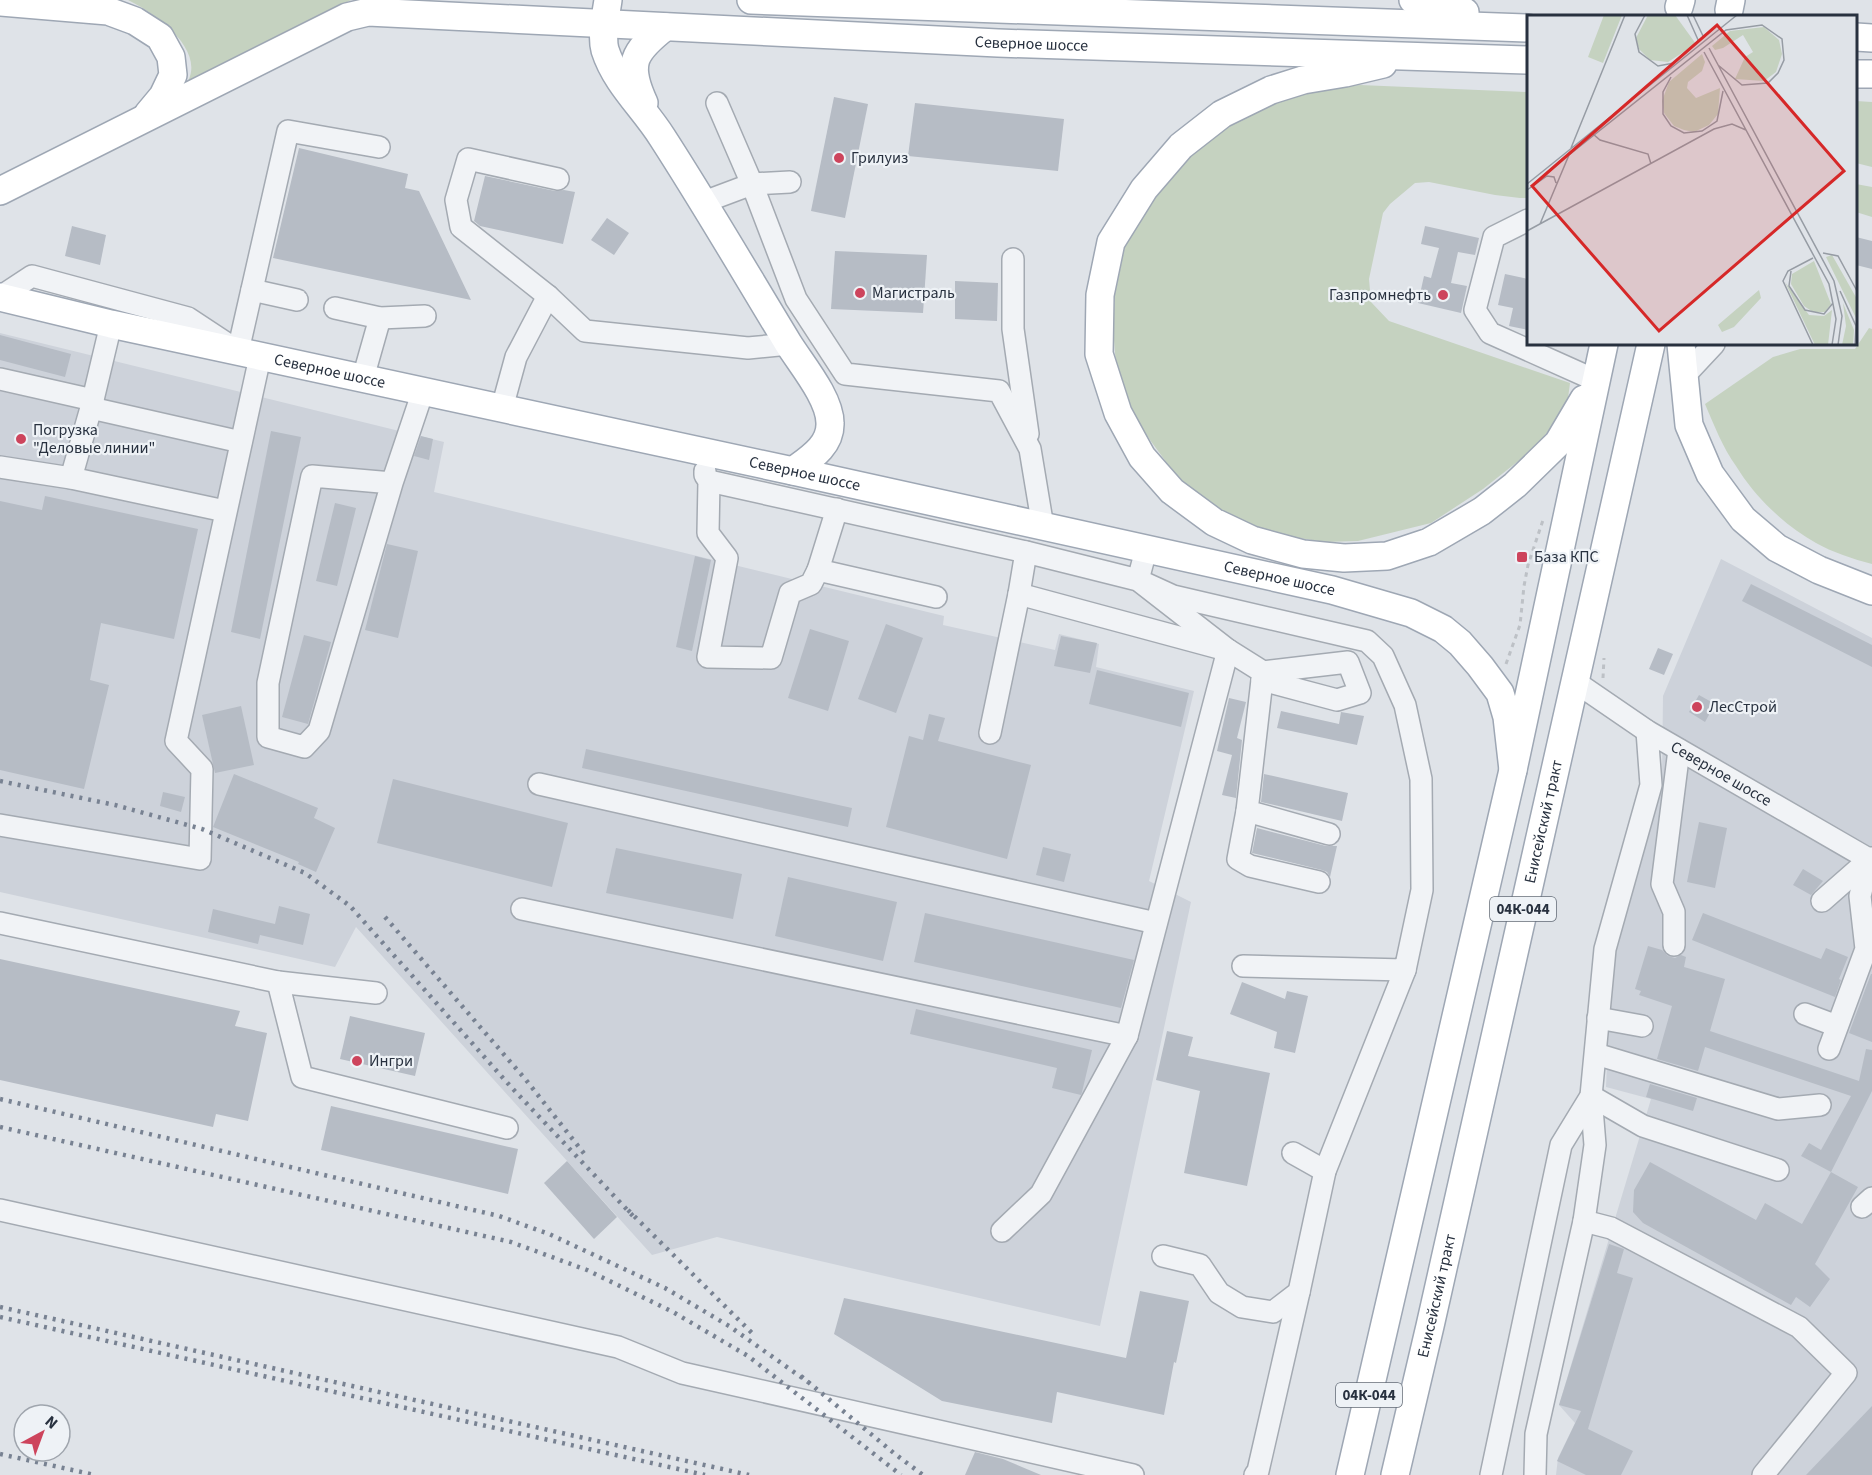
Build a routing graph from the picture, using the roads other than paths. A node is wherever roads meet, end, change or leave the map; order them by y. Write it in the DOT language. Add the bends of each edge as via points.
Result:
graph roads {
  1 [pos="751,0"];
  2 [pos="1413,0"];
  3 [pos="0,2"];
  4 [pos="606,12"];
  5 [pos="1527,23"];
  6 [pos="665,27"];
  7 [pos="1527,28"];
  8 [pos="1857,37"];
  9 [pos="1872,38"];
  10 [pos="1416,56"];
  11 [pos="1527,60"];
  12 [pos="717,103"];
  13 [pos="146,117"];
  14 [pos="657,128"];
  15 [pos="380,147"];
  16 [pos="558,179"];
  17 [pos="790,182"];
  18 [pos="752,184"];
  19 [pos="0,191"];
  20 [pos="704,202"];
  21 [pos="1527,220"];
  22 [pos="1013,259"];
  23 [pos="252,290"];
  24 [pos="548,296"];
  25 [pos="0,297"];
  26 [pos="297,300"];
  27 [pos="335,308"];
  28 [pos="425,316"];
  29 [pos="380,318"];
  30 [pos="111,324"];
  31 [pos="789,344"];
  32 [pos="1527,344"];
  33 [pos="1529,345"];
  34 [pos="1604,345"];
  35 [pos="1651,345"];
  36 [pos="1681,345"];
  37 [pos="1713,345"];
  38 [pos="1552,352"];
  39 [pos="249,354"];
  40 [pos="1685,375"];
  41 [pos="363,378"];
  42 [pos="0,380"];
  43 [pos="1595,380"];
  44 [pos="423,391"];
  45 [pos="92,404"];
  46 [pos="502,408"];
  47 [pos="242,442"];
  48 [pos="1030,449"];
  49 [pos="705,452"];
  50 [pos="0,467"];
  51 [pos="793,471"];
  52 [pos="71,478"];
  53 [pos="709,481"];
  54 [pos="392,483"];
  55 [pos="837,509"];
  56 [pos="225,511"];
  57 [pos="1043,527"];
  58 [pos="1146,550"];
  59 [pos="1026,552"];
  60 [pos="818,570"];
  61 [pos="1138,580"];
  62 [pos="1872,591"];
  63 [pos="1019,594"];
  64 [pos="936,597"];
  65 [pos="1228,650"];
  66 [pos="1574,681"];
  67 [pos="1647,731"];
  68 [pos="990,733"];
  69 [pos="1679,750"];
  70 [pos="1513,770"];
  71 [pos="539,784"];
  72 [pos="1247,811"];
  73 [pos="0,825"];
  74 [pos="1329,834"];
  75 [pos="1871,860"];
  76 [pos="1319,882"];
  77 [pos="1822,901"];
  78 [pos="522,909"];
  79 [pos="0,922"];
  80 [pos="1156,923"];
  81 [pos="1674,945"];
  82 [pos="1243,966"];
  83 [pos="1405,970"];
  84 [pos="278,982"];
  85 [pos="376,993"];
  86 [pos="1805,1014"];
  87 [pos="1598,1018"];
  88 [pos="1642,1026"];
  89 [pos="1837,1026"];
  90 [pos="1127,1036"];
  91 [pos="1828,1049"];
  92 [pos="1596,1054"];
  93 [pos="1591,1096"];
  94 [pos="1820,1105"];
  95 [pos="507,1128"];
  96 [pos="1293,1153"];
  97 [pos="1778,1170"];
  98 [pos="1325,1171"];
  99 [pos="0,1210"];
  100 [pos="1584,1221"];
  101 [pos="1002,1230"];
  102 [pos="1163,1256"];
  103 [pos="1299,1292"];
  104 [pos="1133,1475"];
  105 [pos="1255,1475"];
  106 [pos="1350,1475"];
  107 [pos="1395,1475"];
  108 [pos="1491,1475"];
  109 [pos="1535,1475"];
  110 [pos="1763,1475"];
  1 -- 7 [label="main road, Северное шоссе"];
  2 -- 5 [label="main road"];
  3 -- 13 [label="main road" via="108,11 135,21 160,37 171,57 173,75"];
  4 -- 6 [label="main road, Северное шоссе"];
  4 -- 13 [label="main road, Северное шоссе" via="368,12 347,16"];
  4 -- 14 [label="main road" via="604,47 620,82"];
  6 -- 10 [label="main road, Северное шоссе"];
  6 -- 14 [label="main road" via="638,52 633,70 635,83"];
  8 -- 9 [label="main road"];
  10 -- 11 [label="main road, Северное шоссе"];
  10 -- 43 [label="main road" via="1271,90 1222,114 1181,146 1144,189 1111,242 1100,295 1099,354 1118,413 1142,457 1172,491 1214,522 1252,540 1303,554 1344,558 1387,556 1429,542 1482,511 1515,485 1558,442"];
  12 -- 18 [label="street"];
  13 -- 19 [label="main road, Северное шоссе"];
  14 -- 20 [label="main road"];
  15 -- 23 [label="street" via="288,131"];
  16 -- 24 [label="street" via="468,159 456,200 460,227"];
  17 -- 18 [label="street"];
  18 -- 20 [label="street"];
  18 -- 48 [label="street" via="796,299 845,374 999,390"];
  20 -- 31 [label="main road"];
  21 -- 32 [label="street" via="1494,237 1475,310 1490,333"];
  22 -- 48 [label="street" via="1013,329"];
  23 -- 26 [label="street"];
  23 -- 39 [label="street"];
  24 -- 31 [label="street" via="585,331 748,348"];
  24 -- 46 [label="street" via="516,357"];
  25 -- 30 [label="main road, Северное шоссе"];
  25 -- 39 [label="street" via="32,276 188,318"];
  27 -- 29 [label="street"];
  28 -- 29 [label="street"];
  29 -- 41 [label="street"];
  30 -- 39 [label="main road, Северное шоссе"];
  30 -- 45 [label="street"];
  31 -- 51 [label="main road" via="824,398 831,423 817,454"];
  33 -- 38 [label="street"];
  34 -- 43 [label="main road, 04К-044"];
  35 -- 66 [label="main road, Енисейский тракт / 04К-044"];
  36 -- 40 [label="main road"];
  37 -- 40 [label="street"];
  38 -- 43 [label="street"];
  39 -- 41 [label="main road, Северное шоссе"];
  39 -- 47 [label="street"];
  40 -- 62 [label="main road" via="1689,425 1710,474 1743,519 1777,548"];
  41 -- 44 [label="main road, Северное шоссе"];
  42 -- 45 [label="street"];
  43 -- 70 [label="main road, 04К-044"];
  44 -- 46 [label="main road, Северное шоссе"];
  44 -- 54 [label="street"];
  45 -- 47 [label="street"];
  45 -- 52 [label="street"];
  46 -- 49 [label="main road, Северное шоссе"];
  47 -- 56 [label="street"];
  48 -- 57 [label="street"];
  49 -- 51 [label="main road, Северное шоссе"];
  49 -- 53 [label="street" via="705,475"];
  50 -- 52 [label="street"];
  51 -- 57 [label="main road, Северное шоссе"];
  52 -- 56 [label="street"];
  53 -- 55 [label="street"];
  53 -- 60 [label="street" via="708,533 727,558 708,657 771,658 790,593 811,584"];
  54 -- 54 [label="street" via="319,731 304,747 268,737 268,683 312,476"];
  55 -- 59 [label="street"];
  55 -- 60 [label="street"];
  56 -- 73 [label="street" via="176,741 202,769 200,859"];
  57 -- 58 [label="main road, Северное шоссе"];
  58 -- 61 [label="street"];
  58 -- 70 [label="main road, Северное шоссе" via="1332,590 1411,614 1443,629 1460,643 1500,693"];
  59 -- 61 [label="street"];
  59 -- 63 [label="street"];
  60 -- 64 [label="street"];
  61 -- 65 [label="street"];
  61 -- 83 [label="street" via="1173,596 1367,641 1383,656 1405,705 1421,779 1422,890"];
  63 -- 65 [label="street"];
  63 -- 68 [label="street"];
  65 -- 72 [label="street" via="1263,676"];
  65 -- 80 [label="street"];
  66 -- 67 [label="street, Северное шоссе"];
  66 -- 107 [label="main road, Енисейский тракт / 04К-044"];
  67 -- 69 [label="street, Северное шоссе"];
  67 -- 87 [label="street" via="1651,785 1605,949"];
  69 -- 75 [label="street, Северное шоссе"];
  69 -- 81 [label="street" via="1662,885 1674,912"];
  70 -- 106 [label="main road, 04К-044"];
  71 -- 80 [label="street"];
  72 -- 74 [label="street"];
  72 -- 76 [label="street" via="1238,859 1250,866"];
  75 -- 77 [label="street"];
  75 -- 89 [label="street" via="1860,896 1866,949"];
  78 -- 90 [label="street"];
  79 -- 84 [label="street"];
  80 -- 90 [label="street"];
  82 -- 83 [label="street"];
  83 -- 98 [label="street"];
  84 -- 85 [label="street"];
  84 -- 95 [label="street" via="302,1077"];
  86 -- 89 [label="street"];
  87 -- 88 [label="street"];
  87 -- 92 [label="street"];
  89 -- 91 [label="street"];
  90 -- 101 [label="street" via="1041,1194"];
  92 -- 93 [label="street"];
  92 -- 94 [label="street" via="1778,1109"];
  93 -- 97 [label="street" via="1643,1126"];
  93 -- 100 [label="street" via="1595,1145"];
  93 -- 108 [label="street" via="1560,1145"];
  96 -- 98 [label="street"];
  98 -- 103 [label="street"];
  99 -- 104 [label="street" via="618,1347 682,1373"];
  100 -- 109 [label="street" via="1536,1434"];
  100 -- 110 [label="street" via="1611,1228 1799,1328 1846,1373"];
  102 -- 103 [label="street" via="1200,1265 1219,1293 1242,1307 1273,1312"];
  103 -- 105 [label="street"];
}
